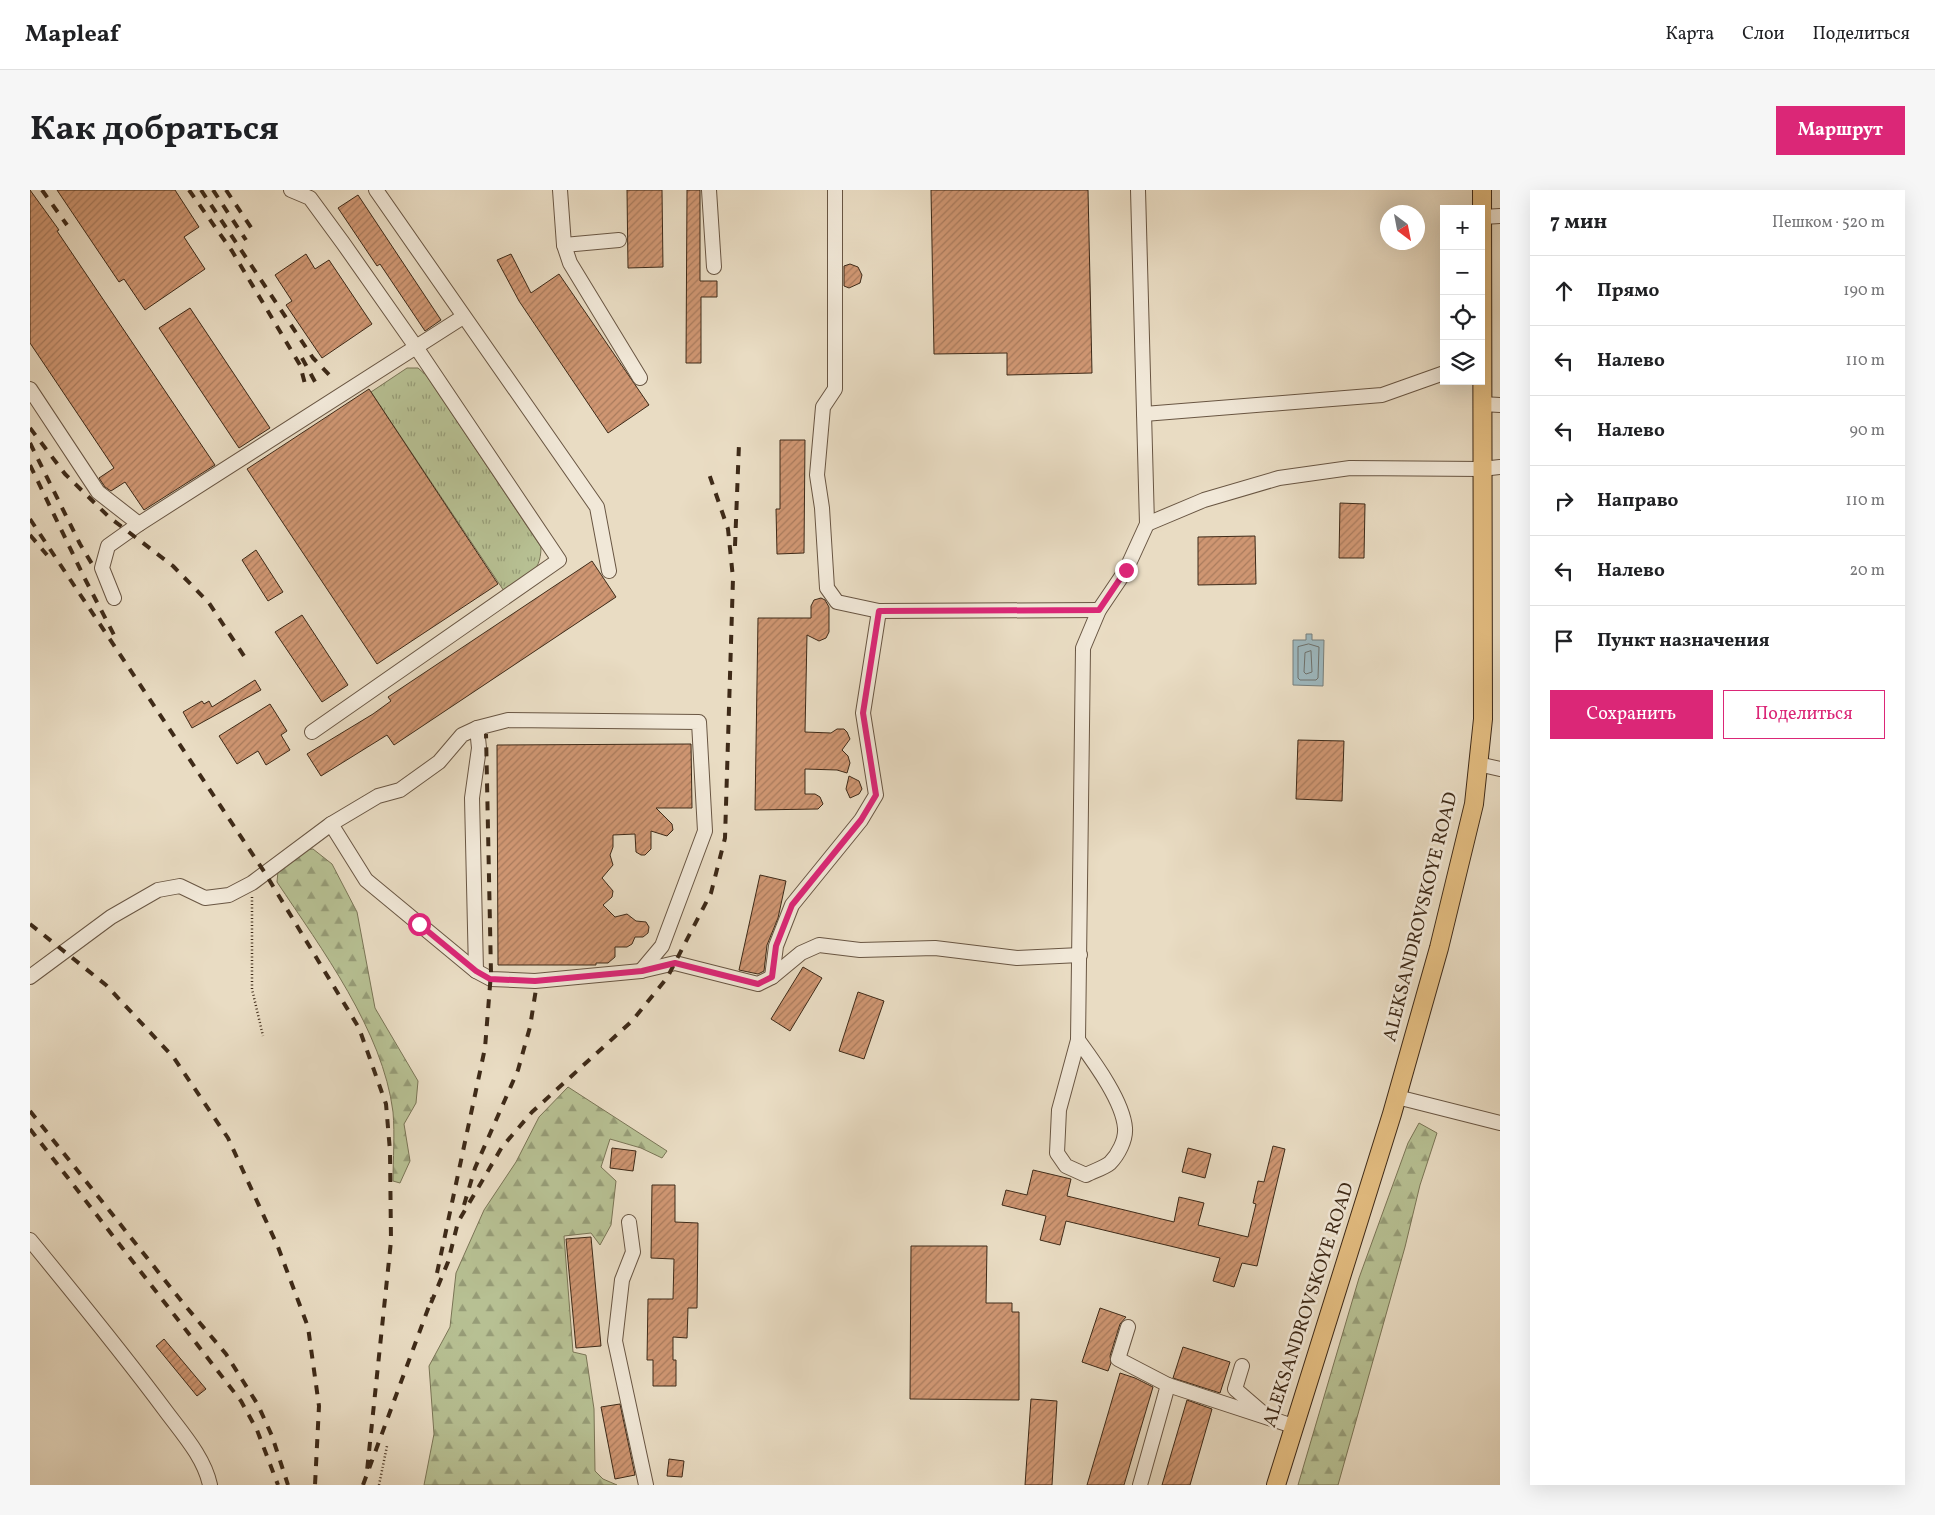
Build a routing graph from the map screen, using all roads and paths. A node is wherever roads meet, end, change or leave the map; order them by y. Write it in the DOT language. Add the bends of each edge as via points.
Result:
graph roads {
  1 [pos="291,190"];
  2 [pos="376,190"];
  3 [pos="560,190"];
  4 [pos="709,190"];
  5 [pos="835,190"];
  6 [pos="1138,190"];
  7 [pos="1482,190"];
  8 [pos="1491,216"];
  9 [pos="619,240"];
  10 [pos="564,245"];
  11 [pos="714,267"];
  12 [pos="463,317"];
  13 [pos="1483,340"];
  14 [pos="416,347"];
  15 [pos="1440,374"];
  16 [pos="640,378"];
  17 [pos="1482,385"];
  18 [pos="30,389"];
  19 [pos="1482,404"];
  20 [pos="1500,405"];
  21 [pos="1144,414"];
  22 [pos="1500,467"];
  23 [pos="1482,469"];
  24 [pos="139,524"];
  25 [pos="1146,524"];
  26 [pos="609,571"];
  27 [pos="114,598"];
  28 [pos="1099,610"];
  29 [pos="879,611"];
  30 [pos="477,728"];
  31 [pos="312,732"];
  32 [pos="1478,764"];
  33 [pos="1500,769"];
  34 [pos="331,824"];
  35 [pos="252,883"];
  36 [pos="1080,956"];
  37 [pos="476,971"];
  38 [pos="642,971"];
  39 [pos="772,977"];
  40 [pos="30,978"];
  41 [pos="263,1036"];
  42 [pos="1078,1040"];
  43 [pos="1397,1097"];
  44 [pos="1500,1123"];
  45 [pos="629,1222"];
  46 [pos="30,1240"];
  47 [pos="1128,1327"];
  48 [pos="1242,1366"];
  49 [pos="1168,1385"];
  50 [pos="1270,1419"];
  51 [pos="1293,1426"];
  52 [pos="387,1446"];
  53 [pos="210,1485"];
  54 [pos="379,1485"];
  55 [pos="646,1485"];
  56 [pos="1140,1485"];
  57 [pos="1276,1485"];
  1 -- 14 [label="lane" via="310,198"];
  2 -- 12 [label="lane"];
  3 -- 10 [label="lane"];
  4 -- 11 [label="lane"];
  5 -- 29 [label="lane" via="835,389 822,407 817,475 826,588 837,602"];
  6 -- 21 [label="lane"];
  7 -- 8 [label="main road, ALEKSANDROVSKOYE ROAD"];
  8 -- 13 [label="main road, ALEKSANDROVSKOYE ROAD"];
  9 -- 10 [label="lane"];
  10 -- 16 [label="lane" via="570,263"];
  12 -- 14 [label="lane"];
  12 -- 26 [label="lane" via="597,507"];
  14 -- 24 [label="lane"];
  14 -- 31 [label="lane" via="559,560"];
  15 -- 21 [label="lane" via="1382,395"];
  17 -- 19 [label="main road, ALEKSANDROVSKOYE ROAD"];
  18 -- 24 [label="lane" via="98,492"];
  19 -- 20 [label="lane"];
  19 -- 23 [label="main road, ALEKSANDROVSKOYE ROAD"];
  21 -- 25 [label="lane"];
  22 -- 23 [label="lane"];
  23 -- 25 [label="lane" via="1350,468 1279,478 1204,500"];
  23 -- 32 [label="main road, ALEKSANDROVSKOYE ROAD" via="1482,719"];
  24 -- 27 [label="lane" via="108,546 102,568"];
  25 -- 28 [label="lane" via="1126,570"];
  28 -- 29 [label="lane"];
  28 -- 36 [label="lane" via="1083,648"];
  29 -- 39 [label="lane" via="863,713 876,795 861,820 792,905 776,946"];
  30 -- 34 [label="lane" via="462,736 439,762 400,790 378,796"];
  30 -- 37 [label="lane" via="479,748 472,798"];
  30 -- 38 [label="lane" via="508,720 699,722 705,831 662,946"];
  32 -- 33 [label="lane"];
  32 -- 43 [label="main road, ALEKSANDROVSKOYE ROAD" via="1474,804 1439,948"];
  34 -- 35 [label="lane"];
  34 -- 37 [label="lane" via="366,880"];
  35 -- 40 [label="lane" via="229,895 205,898 180,886 158,890 111,917"];
  35 -- 41 [label="path" via="252,989"];
  36 -- 39 [label="lane" via="1017,958 935,948 860,950 819,945 801,953"];
  36 -- 42 [label="lane"];
  37 -- 38 [label="lane" via="490,979 535,981"];
  38 -- 39 [label="lane" via="675,963 758,984"];
  42 -- 42 [label="lane" via="1102,1074 1125,1129 1121,1146 1109,1164 1086,1175 1066,1166 1056,1153 1060,1110"];
  43 -- 44 [label="lane"];
  43 -- 51 [label="main road, ALEKSANDROVSKOYE ROAD"];
  45 -- 55 [label="lane" via="633,1252 622,1280 616,1340"];
  46 -- 53 [label="lane" via="122,1352 194,1449"];
  47 -- 49 [label="lane" via="1118,1358"];
  48 -- 50 [label="lane" via="1235,1389"];
  49 -- 50 [label="lane"];
  49 -- 56 [label="lane"];
  50 -- 51 [label="lane"];
  51 -- 57 [label="main road, ALEKSANDROVSKOYE ROAD"];
  52 -- 54 [label="path"];
}
